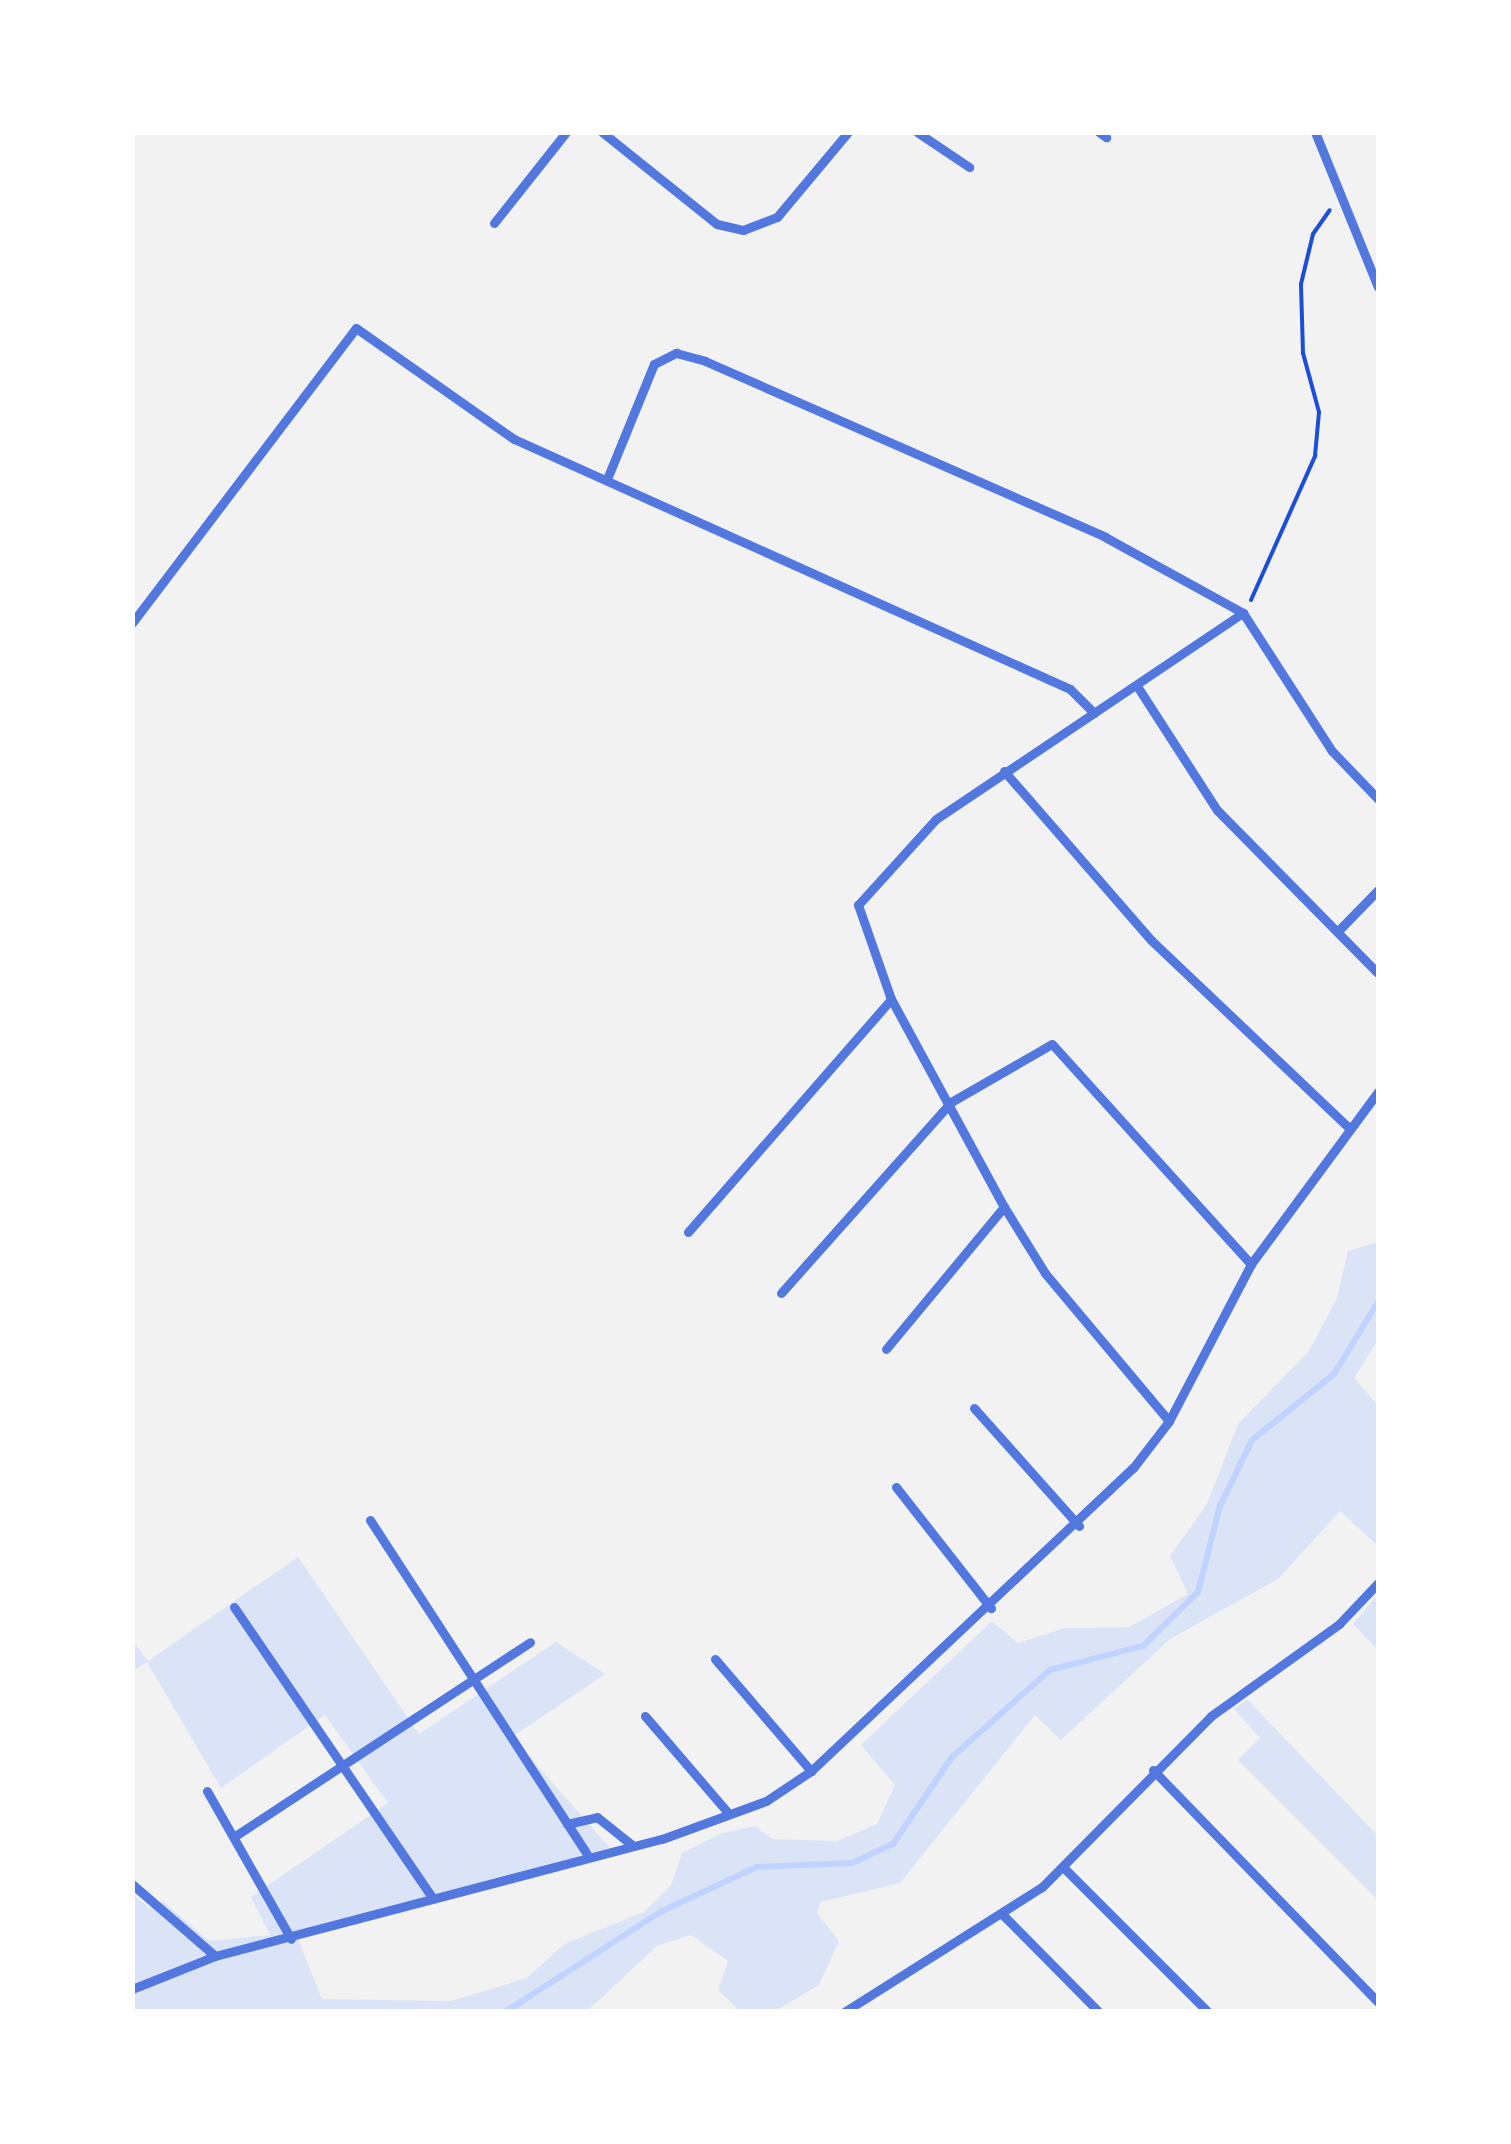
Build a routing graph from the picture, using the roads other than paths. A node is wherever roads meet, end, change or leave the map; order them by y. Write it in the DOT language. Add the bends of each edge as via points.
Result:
graph roads {
  1 [pos="566,132"];
  2 [pos="602,132"];
  3 [pos="848,132"];
  4 [pos="917,132"];
  5 [pos="1314,132"];
  6 [pos="969,167"];
  7 [pos="494,223"];
  8 [pos="1378,287"];
  9 [pos="608,479"];
  10 [pos="1243,613"];
  11 [pos="132,622"];
  12 [pos="1136,686"];
  13 [pos="1094,712"];
  14 [pos="1004,771"];
  15 [pos="1378,799"];
  16 [pos="1378,890"];
  17 [pos="1338,931"];
  18 [pos="1378,973"];
  19 [pos="892,998"];
  20 [pos="1378,1092"];
  21 [pos="950,1102"];
  22 [pos="1349,1128"];
  23 [pos="1004,1207"];
  24 [pos="688,1232"];
  25 [pos="1251,1264"];
  26 [pos="781,1293"];
  27 [pos="886,1350"];
  28 [pos="974,1408"];
  29 [pos="1169,1421"];
  30 [pos="896,1487"];
  31 [pos="370,1520"];
  32 [pos="1079,1526"];
  33 [pos="1378,1583"];
  34 [pos="234,1607"];
  35 [pos="992,1608"];
  36 [pos="530,1642"];
  37 [pos="716,1659"];
  38 [pos="474,1682"];
  39 [pos="645,1716"];
  40 [pos="343,1762"];
  41 [pos="1153,1770"];
  42 [pos="811,1771"];
  43 [pos="207,1791"];
  44 [pos="728,1813"];
  45 [pos="567,1824"];
  46 [pos="236,1836"];
  47 [pos="632,1845"];
  48 [pos="587,1854"];
  49 [pos="1063,1867"];
  50 [pos="132,1884"];
  51 [pos="431,1896"];
  52 [pos="1002,1914"];
  53 [pos="291,1939"];
  54 [pos="215,1956"];
  55 [pos="132,1989"];
  56 [pos="1378,2002"];
  57 [pos="844,2012"];
  58 [pos="1098,2012"];
  59 [pos="1208,2012"];
  1 -- 7 [label="street"];
  2 -- 3 [label="street" via="718,224 743,230 778,216"];
  4 -- 6 [label="street"];
  5 -- 8 [label="street"];
  9 -- 10 [label="street" via="654,364 676,354 914,448 1180,572"];
  9 -- 11 [label="street" via="480,420 356,328"];
  9 -- 13 [label="street" via="1070,689"];
  10 -- 12 [label="street"];
  10 -- 15 [label="street" via="1332,751"];
  12 -- 13 [label="street"];
  12 -- 17 [label="street" via="1218,810"];
  13 -- 14 [label="street"];
  14 -- 19 [label="street" via="916,837 858,906"];
  14 -- 22 [label="street" via="1152,941"];
  16 -- 17 [label="street"];
  17 -- 18 [label="street"];
  19 -- 21 [label="street"];
  19 -- 24 [label="street"];
  20 -- 22 [label="street"];
  21 -- 23 [label="street"];
  21 -- 25 [label="street" via="1052,1044"];
  21 -- 26 [label="street"];
  22 -- 25 [label="street"];
  23 -- 27 [label="street"];
  23 -- 29 [label="street" via="1045,1274"];
  25 -- 29 [label="street"];
  28 -- 32 [label="street"];
  29 -- 32 [label="street"];
  30 -- 35 [label="street"];
  31 -- 38 [label="street"];
  32 -- 35 [label="street"];
  33 -- 41 [label="street"];
  34 -- 40 [label="street"];
  35 -- 42 [label="street"];
  36 -- 38 [label="street"];
  37 -- 42 [label="street"];
  38 -- 40 [label="street"];
  38 -- 45 [label="street"];
  39 -- 44 [label="street"];
  40 -- 46 [label="street"];
  40 -- 51 [label="street"];
  41 -- 49 [label="street"];
  41 -- 56 [label="street"];
  42 -- 44 [label="street"];
  43 -- 46 [label="street"];
  44 -- 47 [label="street"];
  45 -- 47 [label="street" via="597,1817"];
  45 -- 48 [label="street"];
  46 -- 53 [label="street"];
  47 -- 48 [label="street"];
  48 -- 51 [label="street"];
  49 -- 52 [label="street"];
  49 -- 59 [label="street"];
  50 -- 54 [label="street"];
  51 -- 53 [label="street"];
  52 -- 57 [label="street"];
  52 -- 58 [label="street"];
  53 -- 54 [label="street"];
  54 -- 55 [label="street"];
}
